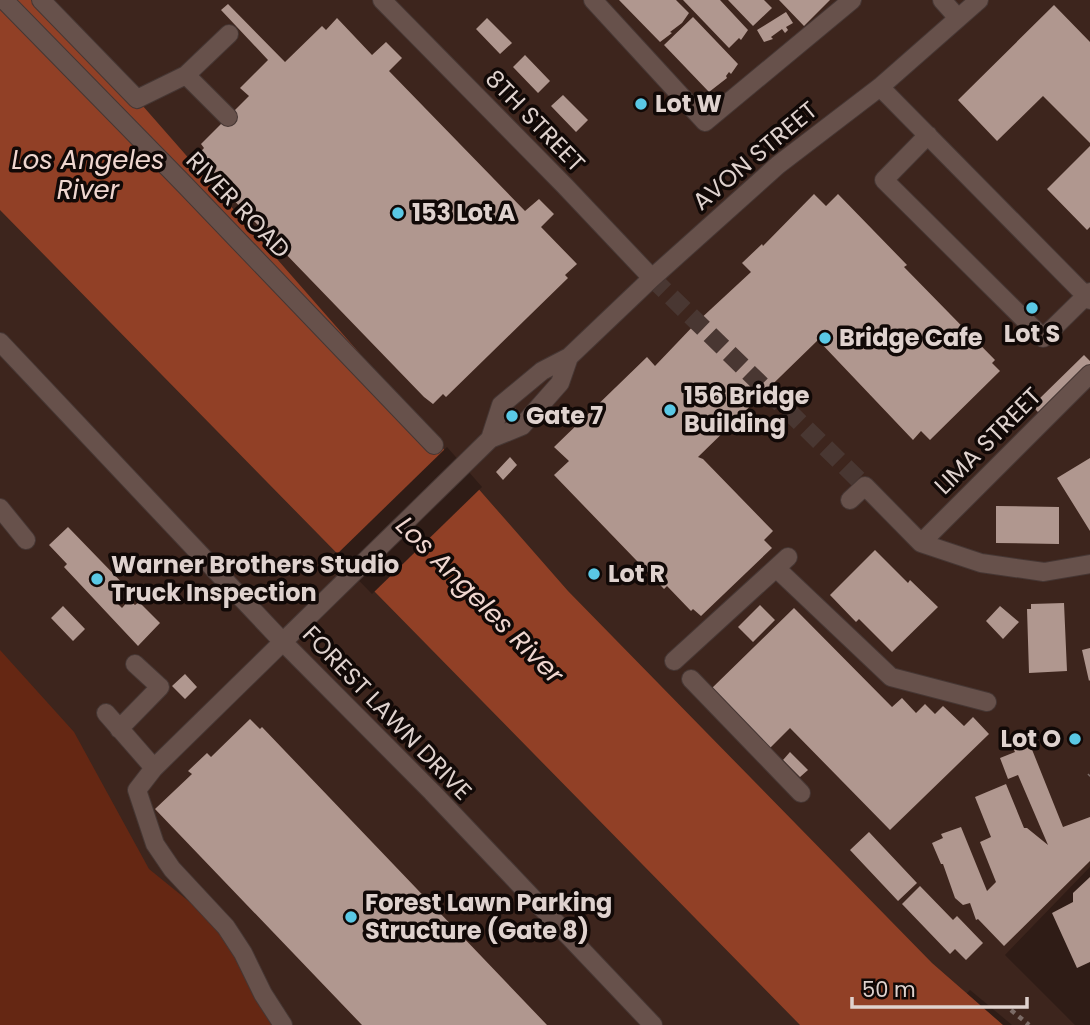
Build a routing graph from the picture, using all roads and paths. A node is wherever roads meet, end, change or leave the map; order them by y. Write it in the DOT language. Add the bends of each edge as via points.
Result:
graph roads {
  1 [pos="4,0"];
  2 [pos="41,0"];
  3 [pos="382,0"];
  4 [pos="593,0"];
  5 [pos="852,0"];
  6 [pos="942,0"];
  7 [pos="979,0"];
  8 [pos="958,18"];
  9 [pos="229,34"];
  10 [pos="186,75"];
  11 [pos="880,87"];
  12 [pos="228,117"];
  13 [pos="928,135"];
  14 [pos="652,278"];
  15 [pos="1089,296"];
  16 [pos="0,342"];
  17 [pos="569,357"];
  18 [pos="1090,374"];
  19 [pos="490,439"];
  20 [pos="434,445"];
  21 [pos="850,500"];
  22 [pos="0,508"];
  23 [pos="26,540"];
  24 [pos="921,543"];
  25 [pos="1090,564"];
  26 [pos="282,640"];
  27 [pos="674,661"];
  28 [pos="135,664"];
  29 [pos="691,679"];
  30 [pos="987,702"];
  31 [pos="106,713"];
  32 [pos="119,729"];
  33 [pos="154,768"];
  34 [pos="802,793"];
  35 [pos="1011,1010"];
  36 [pos="283,1025"];
  37 [pos="653,1025"];
  38 [pos="1029,1025"];
  1 -- 20 [label="street, RIVER ROAD"];
  2 -- 10 [label="street" via="137,99"];
  3 -- 14 [label="street, 8TH STREET"];
  4 -- 5 [label="street" via="705,122"];
  6 -- 8 [label="street"];
  7 -- 8 [label="street, AVON STREET"];
  8 -- 11 [label="street, AVON STREET"];
  9 -- 10 [label="street"];
  10 -- 12 [label="street"];
  11 -- 13 [label="street"];
  11 -- 14 [label="street, AVON STREET" via="778,165"];
  13 -- 15 [label="street"];
  13 -- 15 [label="street" via="884,180 1043,338"];
  14 -- 17 [label="street, AVON STREET"];
  16 -- 26 [label="street, FOREST LAWN DRIVE"];
  17 -- 19 [label="street, AVON STREET" via="560,383 522,426"];
  17 -- 19 [label="street, AVON STREET" via="542,371 500,405"];
  18 -- 24 [label="street, LIMA STREET"];
  19 -- 26 [label="street, AVON STREET"];
  21 -- 24 [label="street" via="865,486"];
  22 -- 23 [label="street"];
  24 -- 25 [label="street" via="981,563 1044,572"];
  26 -- 33 [label="street, AVON STREET"];
  26 -- 37 [label="street, FOREST LAWN DRIVE"];
  27 -- 30 [label="street" via="782,562 891,677"];
  28 -- 32 [label="street" via="160,687"];
  29 -- 34 [label="street"];
  31 -- 32 [label="street"];
  32 -- 33 [label="street"];
  33 -- 36 [label="street, AVON STREET" via="137,790 155,844 226,927"];
  35 -- 38 [label="path"];
}
